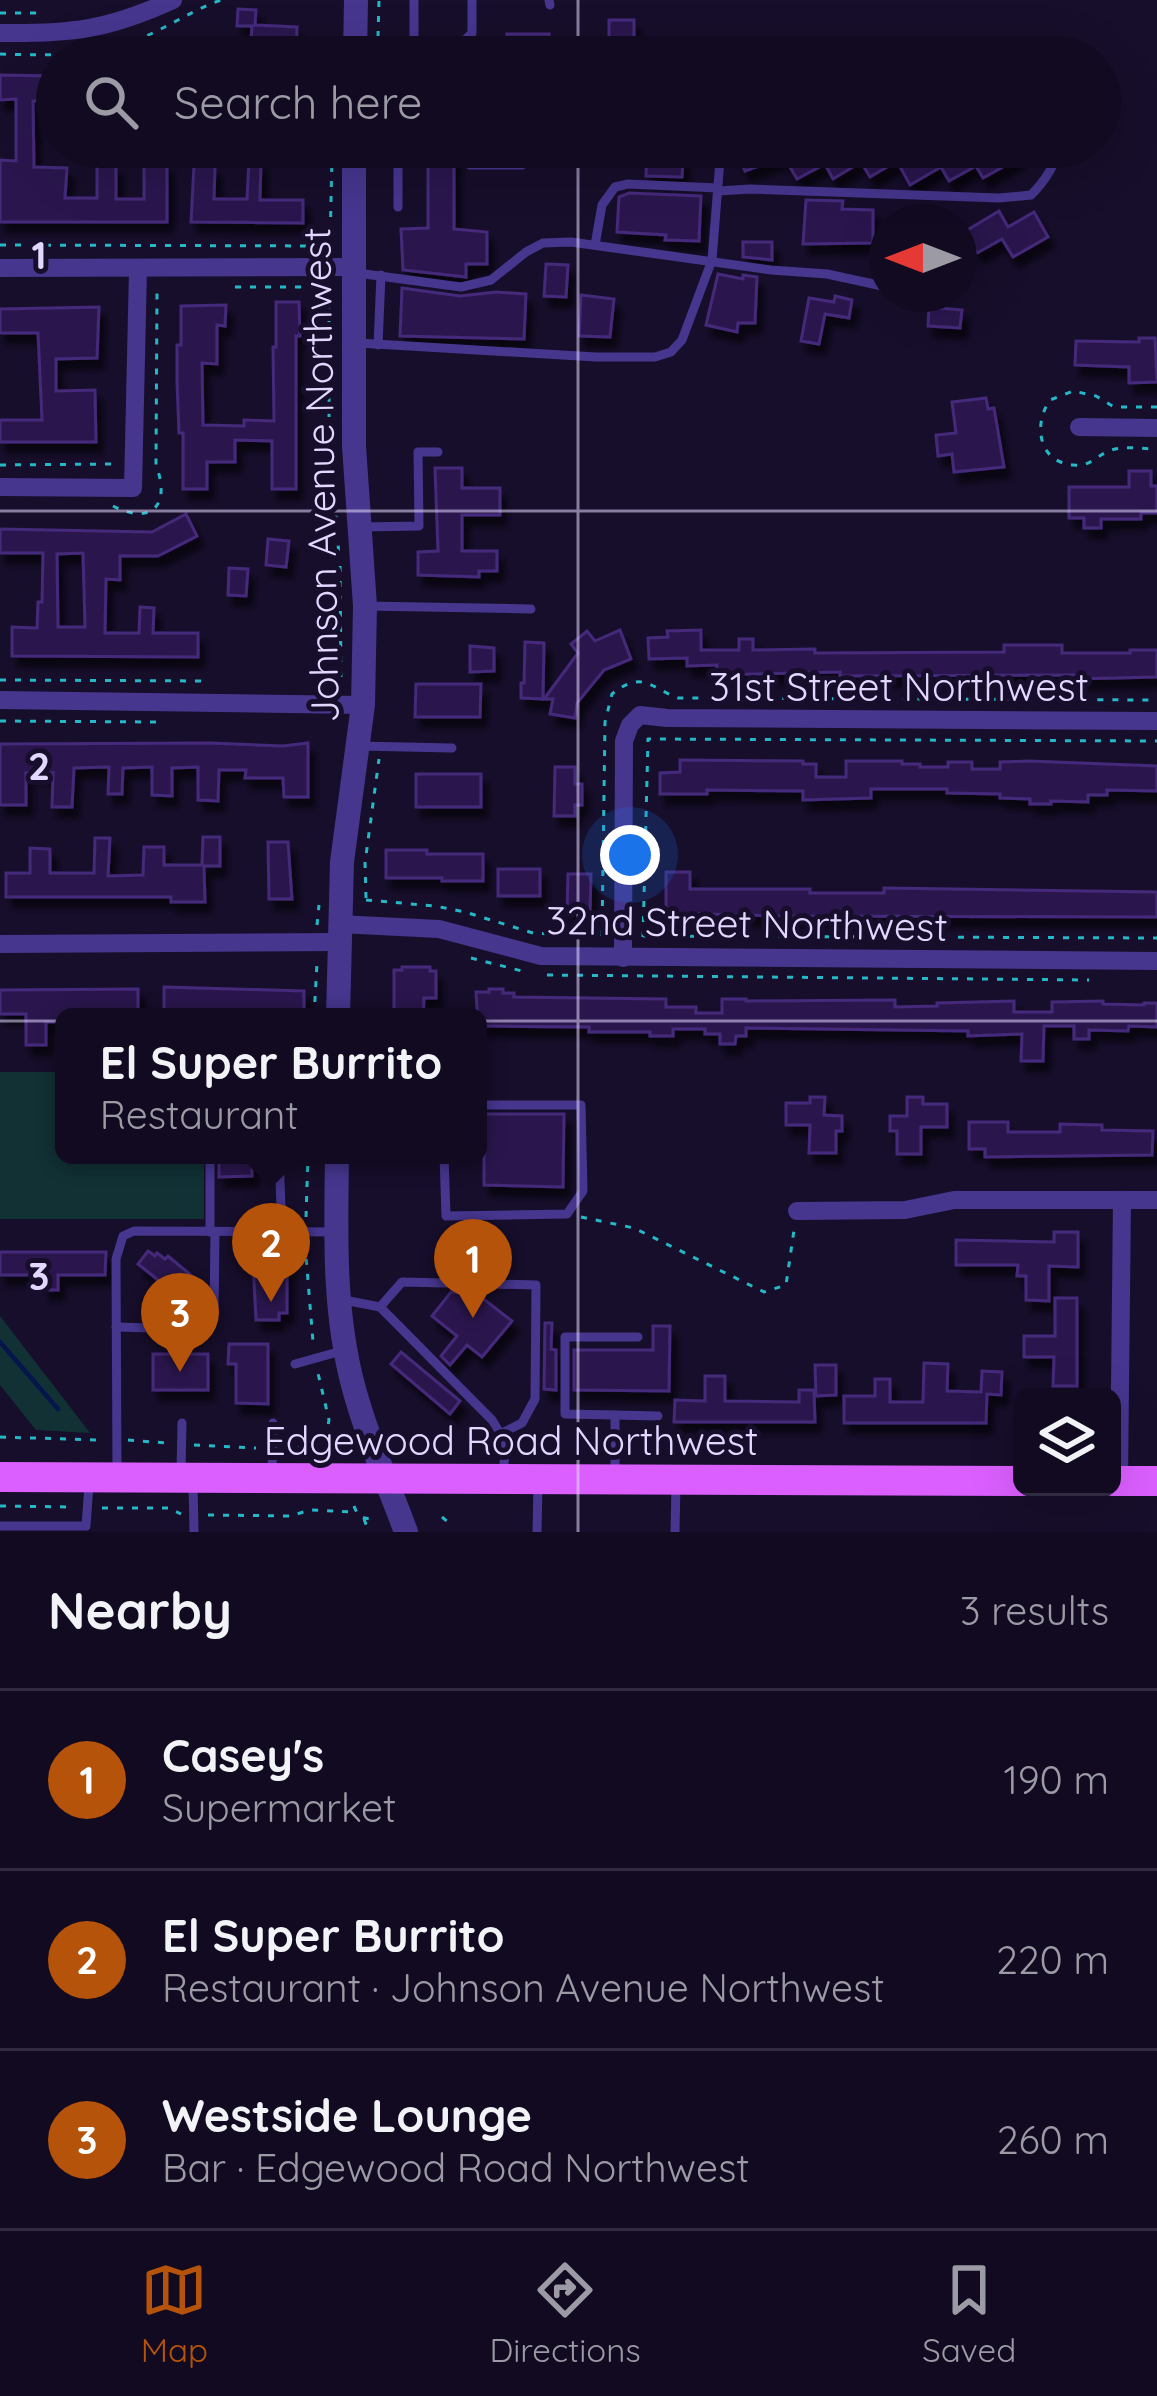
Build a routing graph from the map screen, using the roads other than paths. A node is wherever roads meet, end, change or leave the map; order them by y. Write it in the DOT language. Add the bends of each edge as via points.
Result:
graph roads {
  1 [pos="173,0"];
  2 [pos="356,0"];
  3 [pos="414,0"];
  4 [pos="472,0"];
  5 [pos="0,33"];
  6 [pos="360,36"];
  7 [pos="414,36"];
  8 [pos="469,36"];
  9 [pos="347,168"];
  10 [pos="398,168"];
  11 [pos="720,168"];
  12 [pos="1052,168"];
  13 [pos="718,189"];
  14 [pos="398,207"];
  15 [pos="595,245"];
  16 [pos="712,260"];
  17 [pos="0,268"];
  18 [pos="138,269"];
  19 [pos="352,270"];
  20 [pos="381,275"];
  21 [pos="869,283"];
  22 [pos="365,344"];
  23 [pos="1079,428"];
  24 [pos="1157,428"];
  25 [pos="438,452"];
  26 [pos="0,487"];
  27 [pos="360,527"];
  28 [pos="365,606"];
  29 [pos="531,609"];
  30 [pos="0,700"];
  31 [pos="363,705"];
  32 [pos="1157,721"];
  33 [pos="358,746"];
  34 [pos="452,748"];
  35 [pos="339,933"];
  36 [pos="0,944"];
  37 [pos="622,958"];
  38 [pos="1157,961"];
  39 [pos="338,1008"];
  40 [pos="487,1105"];
  41 [pos="210,1164"];
  42 [pos="279,1164"];
  43 [pos="337,1164"];
  44 [pos="444,1164"];
  45 [pos="1122,1200"];
  46 [pos="1157,1200"];
  47 [pos="797,1211"];
  48 [pos="213,1232"];
  49 [pos="282,1232"];
  50 [pos="336,1232"];
  51 [pos="338,1299"];
  52 [pos="380,1307"];
  53 [pos="116,1327"];
  54 [pos="638,1337"];
  55 [pos="345,1350"];
  56 [pos="295,1364"];
  57 [pos="1117,1388"];
  58 [pos="615,1414"];
  59 [pos="658,1417"];
  60 [pos="182,1423"];
  61 [pos="273,1423"];
  62 [pos="500,1434"];
  63 [pos="272,1463"];
  64 [pos="0,1477"];
  65 [pos="187,1478"];
  66 [pos="386,1479"];
  67 [pos="503,1479"];
  68 [pos="538,1479"];
  69 [pos="615,1480"];
  70 [pos="676,1480"];
  71 [pos="1013,1481"];
  72 [pos="1121,1481"];
  73 [pos="1157,1481"];
  74 [pos="98,1487"];
  75 [pos="0,1526"];
  76 [pos="54,1529"];
  77 [pos="86,1529"];
  78 [pos="194,1532"];
  79 [pos="406,1532"];
  80 [pos="537,1532"];
  81 [pos="676,1532"];
  1 -- 5 [label="street" via="102,28"];
  2 -- 6 [label="street"];
  3 -- 7 [label="lane"];
  4 -- 8 [label="lane"];
  9 -- 19 [label="street, Johnson Avenue Northwest"];
  10 -- 14 [label="lane"];
  11 -- 13 [label="lane"];
  12 -- 13 [label="lane" via="1031,195 999,198"];
  13 -- 15 [label="lane" via="615,187 602,205"];
  13 -- 16 [label="lane"];
  15 -- 16 [label="lane"];
  15 -- 20 [label="lane" via="543,243 491,280 461,287"];
  16 -- 21 [label="lane"];
  16 -- 22 [label="lane" via="682,340 655,357"];
  17 -- 18 [label="street"];
  18 -- 19 [label="street"];
  18 -- 26 [label="street" via="134,488"];
  19 -- 20 [label="lane"];
  19 -- 22 [label="street, Johnson Avenue Northwest"];
  20 -- 22 [label="lane"];
  22 -- 27 [label="street, Johnson Avenue Northwest" via="354,446"];
  23 -- 24 [label="street"];
  25 -- 27 [label="lane" via="418,452 418,526"];
  27 -- 28 [label="street, Johnson Avenue Northwest"];
  28 -- 29 [label="lane"];
  28 -- 31 [label="street, Johnson Avenue Northwest"];
  30 -- 31 [label="street"];
  31 -- 33 [label="street, Johnson Avenue Northwest"];
  32 -- 37 [label="street, 31st Street Northwest" via="640,715 624,741"];
  33 -- 34 [label="lane"];
  33 -- 35 [label="street, Johnson Avenue Northwest"];
  35 -- 36 [label="street, 32nd Street Northwest"];
  35 -- 37 [label="street, 32nd Street Northwest" via="439,929 541,956"];
  35 -- 39 [label="street, Johnson Avenue Northwest"];
  37 -- 38 [label="street, 32nd Street Northwest"];
  40 -- 44 [label="lane" via="581,1105 583,1191 567,1214 446,1216"];
  41 -- 48 [label="lane"];
  42 -- 49 [label="lane"];
  43 -- 50 [label="street"];
  45 -- 46 [label="street"];
  45 -- 47 [label="street"];
  45 -- 57 [label="street"];
  48 -- 49 [label="lane"];
  48 -- 53 [label="lane" via="123,1236"];
  48 -- 53 [label="lane" via="214,1313 188,1329"];
  49 -- 50 [label="lane"];
  50 -- 51 [label="street"];
  51 -- 52 [label="lane"];
  51 -- 55 [label="street"];
  52 -- 62 [label="lane"];
  52 -- 62 [label="lane" via="402,1282 536,1286 536,1399 522,1423"];
  53 -- 74 [label="lane" via="117,1440"];
  54 -- 58 [label="lane" via="565,1337 565,1414"];
  55 -- 56 [label="lane"];
  55 -- 66 [label="street"];
  58 -- 59 [label="lane"];
  58 -- 69 [label="lane"];
  60 -- 65 [label="lane"];
  61 -- 63 [label="lane"];
  62 -- 67 [label="lane"];
  63 -- 65 [label="main road, Edgewood Road Northwest"];
  63 -- 66 [label="main road, Edgewood Road Northwest"];
  64 -- 74 [label="main road, Edgewood Road Northwest"];
  65 -- 74 [label="main road, Edgewood Road Northwest"];
  65 -- 78 [label="lane"];
  66 -- 67 [label="main road, Edgewood Road Northwest"];
  66 -- 79 [label="street"];
  67 -- 68 [label="main road, Edgewood Road Northwest"];
  68 -- 69 [label="main road, Edgewood Road Northwest"];
  68 -- 80 [label="lane"];
  69 -- 70 [label="main road, Edgewood Road Northwest"];
  70 -- 71 [label="main road, Edgewood Road Northwest"];
  70 -- 81 [label="lane"];
  72 -- 73 [label="main road"];
  74 -- 77 [label="lane"];
  75 -- 76 [label="lane"];
  76 -- 77 [label="lane"];
}
